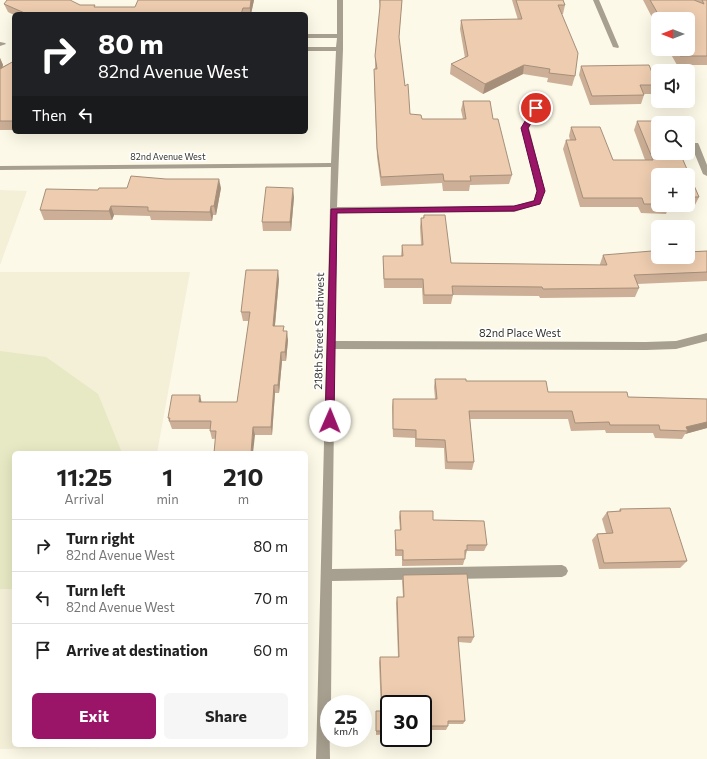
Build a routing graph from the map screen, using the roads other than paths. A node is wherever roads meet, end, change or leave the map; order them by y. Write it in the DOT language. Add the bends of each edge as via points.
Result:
graph roads {
  1 [pos="340,0"];
  2 [pos="596,0"];
  3 [pos="308,36"];
  4 [pos="340,36"];
  5 [pos="616,46"];
  6 [pos="308,49"];
  7 [pos="340,49"];
  8 [pos="536,108"];
  9 [pos="695,145"];
  10 [pos="335,165"];
  11 [pos="0,168"];
  12 [pos="707,174"];
  13 [pos="333,210"];
  14 [pos="707,337"];
  15 [pos="331,344"];
  16 [pos="562,571"];
  17 [pos="326,575"];
  18 [pos="323,759"];
  1 -- 4 [label="street, 218th Street Southwest"];
  2 -- 5 [label="street"];
  3 -- 4 [label="street"];
  4 -- 7 [label="street, 218th Street Southwest"];
  6 -- 7 [label="street"];
  7 -- 10 [label="street, 218th Street Southwest"];
  8 -- 13 [label="street" via="525,128 541,191 538,202 514,209"];
  9 -- 12 [label="street"];
  10 -- 11 [label="street, 82nd Avenue West"];
  10 -- 13 [label="street, 218th Street Southwest"];
  13 -- 15 [label="street, 218th Street Southwest"];
  14 -- 15 [label="street, 82nd Place West" via="676,345 646,346"];
  15 -- 17 [label="street, 218th Street Southwest"];
  16 -- 17 [label="street"];
  17 -- 18 [label="street, 218th Street Southwest"];
}
